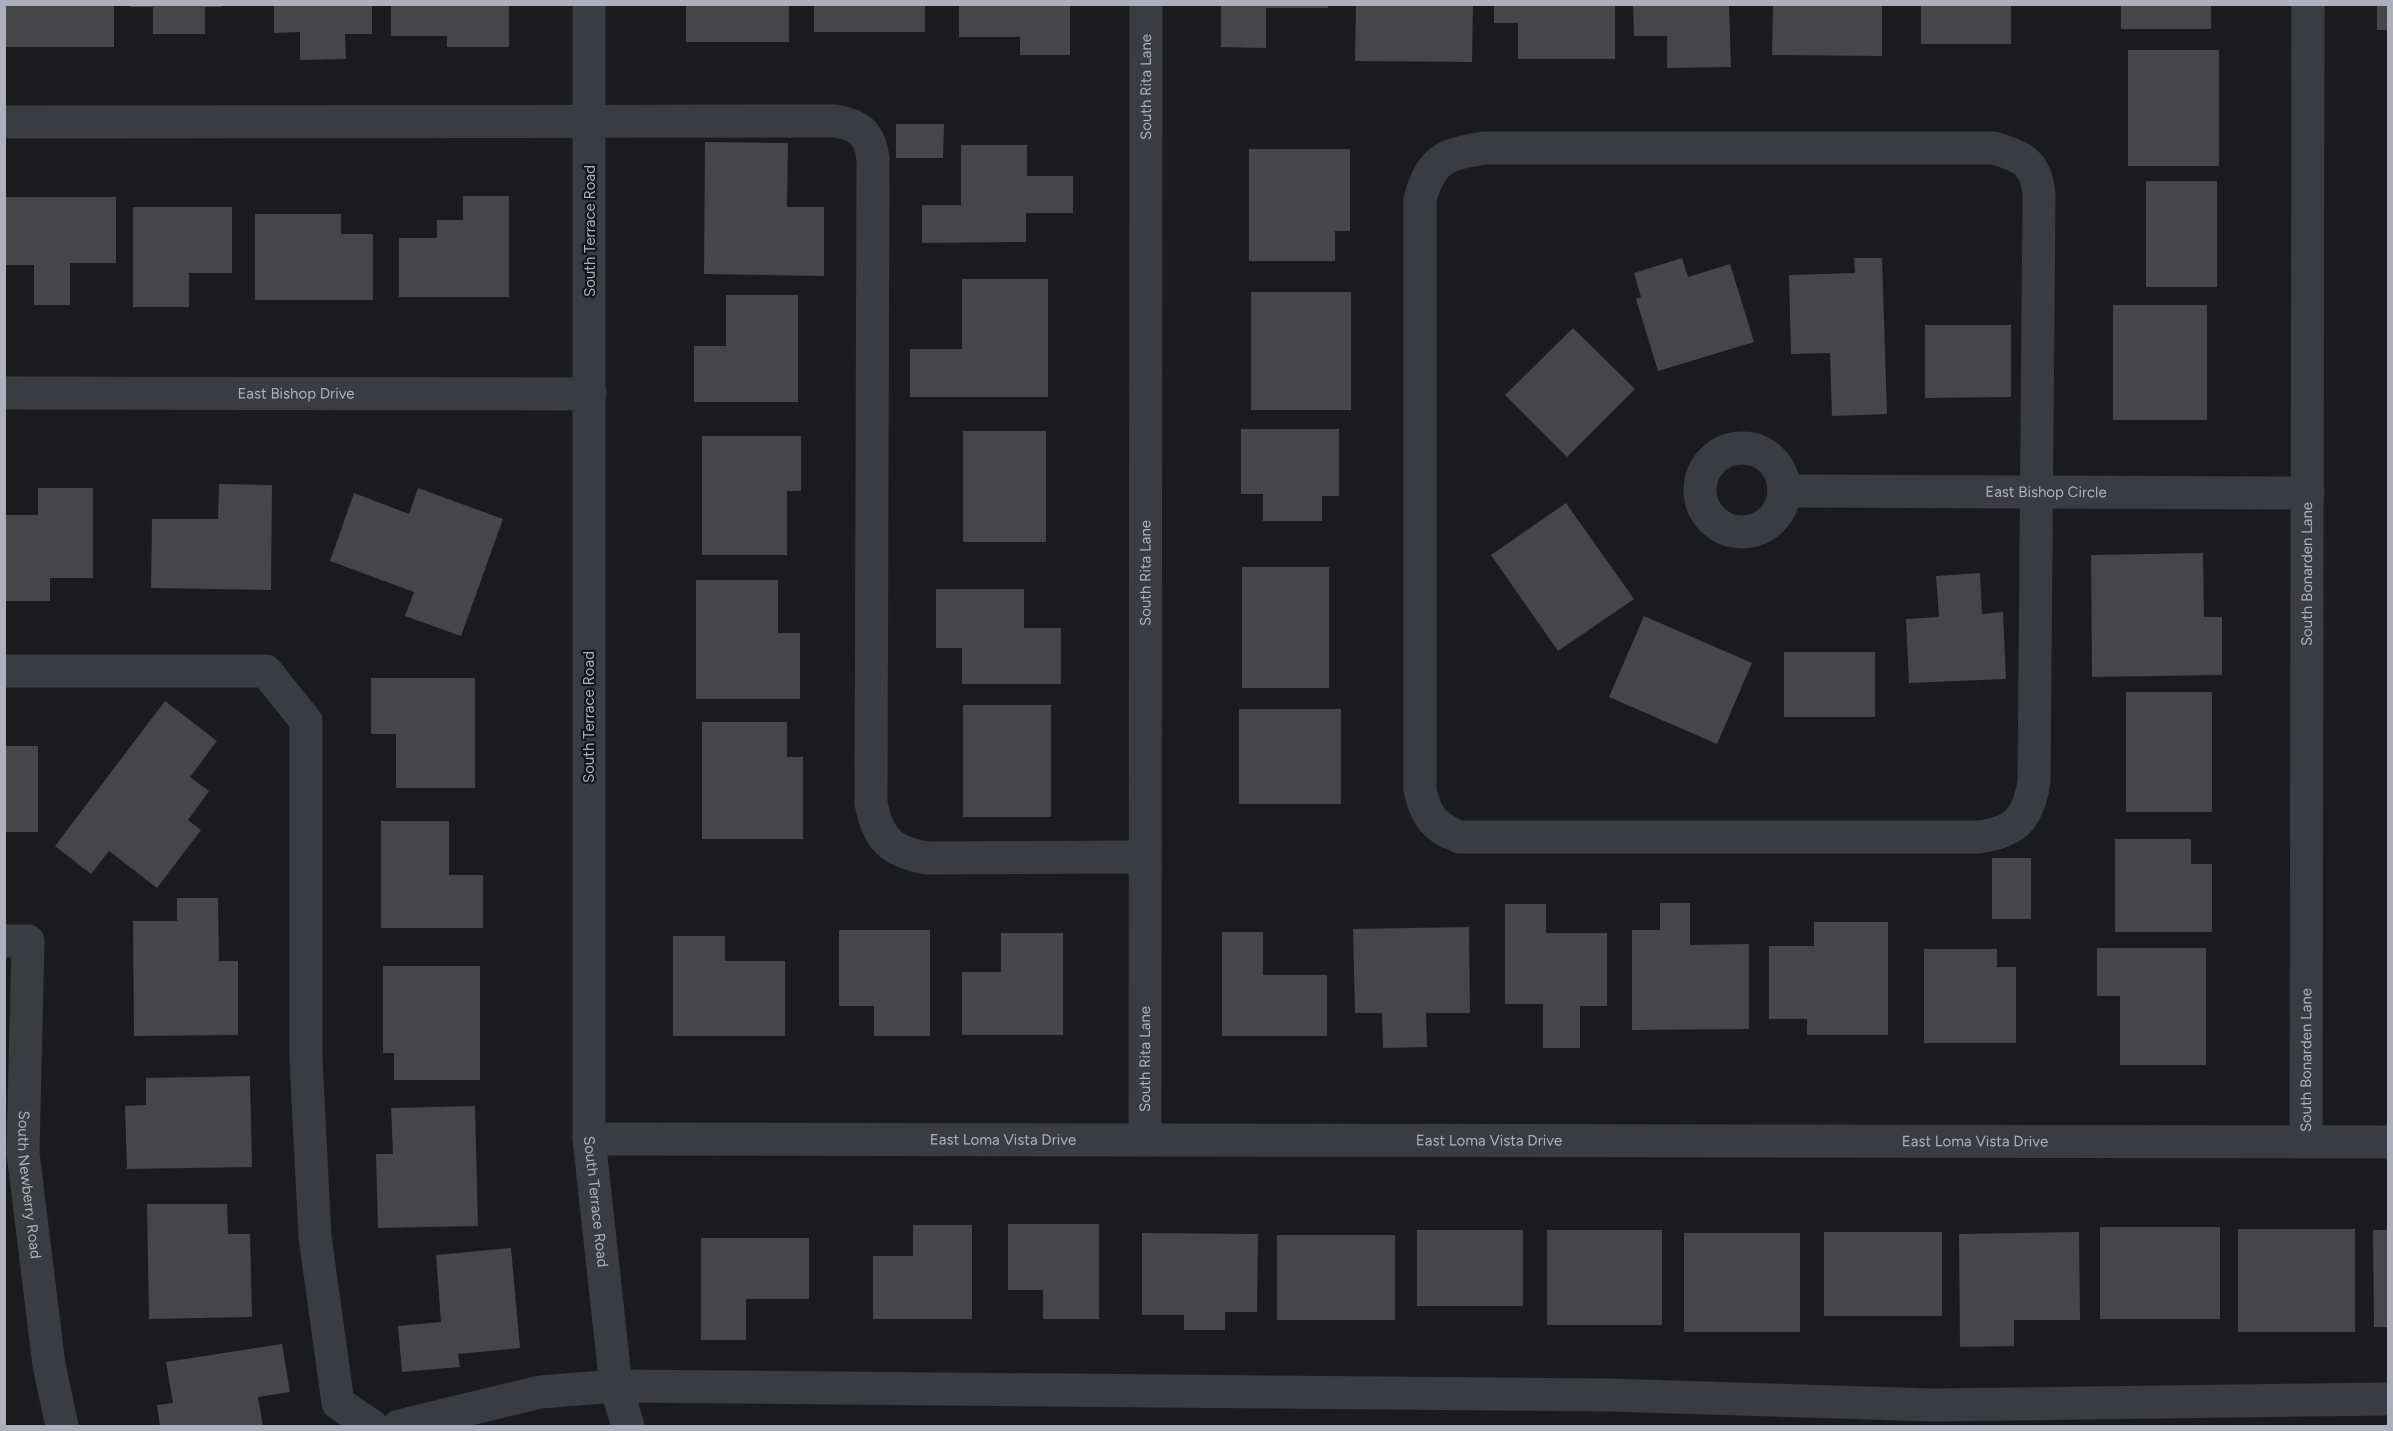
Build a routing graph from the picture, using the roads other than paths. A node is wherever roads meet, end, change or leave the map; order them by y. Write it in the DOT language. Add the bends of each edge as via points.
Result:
graph roads {
  1 [pos="589,4"];
  2 [pos="1146,4"];
  3 [pos="2308,4"];
  4 [pos="590,121"];
  5 [pos="4,122"];
  6 [pos="4,393"];
  7 [pos="590,394"];
  8 [pos="1785,491"];
  9 [pos="2038,491"];
  10 [pos="2307,493"];
  11 [pos="4,671"];
  12 [pos="1145,857"];
  13 [pos="16,941"];
  14 [pos="589,1139"];
  15 [pos="1145,1140"];
  16 [pos="2306,1142"];
  17 [pos="2388,1143"];
  18 [pos="616,1386"];
  19 [pos="2388,1399"];
  20 [pos="62,1426"];
  21 [pos="372,1426"];
  22 [pos="399,1426"];
  23 [pos="628,1426"];
  1 -- 4 [label="street, South Terrace Road"];
  2 -- 12 [label="street, South Rita Lane"];
  3 -- 10 [label="street, South Bonarden Lane"];
  4 -- 5 [label="street"];
  4 -- 7 [label="street, South Terrace Road"];
  4 -- 12 [label="street" via="835,121 864,133 872,145 873,159 871,803 875,825 887,842 905,854 926,858"];
  6 -- 7 [label="street, East Bishop Drive"];
  7 -- 14 [label="street, South Terrace Road"];
  8 -- 9 [label="street, East Bishop Circle"];
  9 -- 9 [label="street" via="2038,178 2029,163 2014,154 1994,148 1484,148 1440,160 1426,178 1420,199 1420,790 1424,806 1443,831 1460,837 2000,834 2020,821 2031,802 2034,782"];
  9 -- 10 [label="street, East Bishop Circle"];
  10 -- 16 [label="street, South Bonarden Lane"];
  11 -- 21 [label="street" via="266,671 306,721 306,1060 315,1237 338,1402"];
  12 -- 15 [label="street, South Rita Lane"];
  13 -- 20 [label="street, South Newberry Road" via="22,1153 49,1365"];
  14 -- 15 [label="street, East Loma Vista Drive"];
  14 -- 18 [label="street, South Terrace Road"];
  15 -- 16 [label="street, East Loma Vista Drive"];
  16 -- 17 [label="street, East Loma Vista Drive"];
  18 -- 19 [label="street" via="1609,1395 1933,1405"];
  18 -- 22 [label="street" via="540,1392"];
  18 -- 23 [label="street, South Terrace Road"];
}
